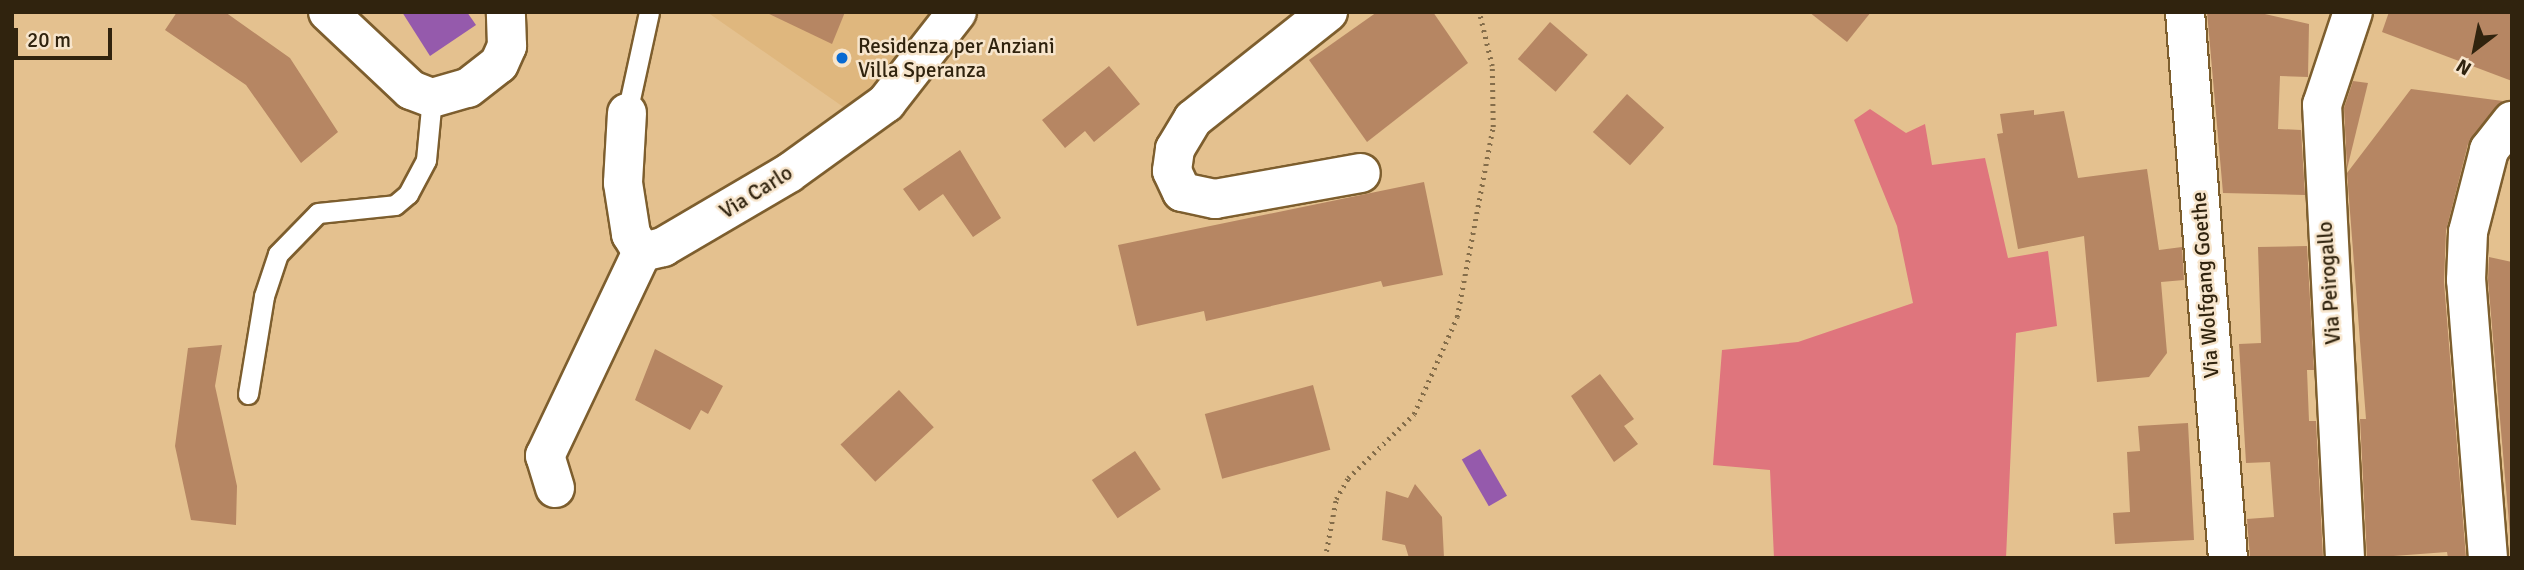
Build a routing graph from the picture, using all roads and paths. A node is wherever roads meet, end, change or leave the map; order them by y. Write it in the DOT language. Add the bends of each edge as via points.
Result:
graph roads {
  1 [pos="328,12"];
  2 [pos="506,12"];
  3 [pos="649,12"];
  4 [pos="957,12"];
  5 [pos="1328,12"];
  6 [pos="1479,12"];
  7 [pos="2185,12"];
  8 [pos="2353,12"];
  9 [pos="432,98"];
  10 [pos="627,113"];
  11 [pos="2512,121"];
  12 [pos="1361,173"];
  13 [pos="642,252"];
  14 [pos="248,394"];
  15 [pos="555,488"];
  16 [pos="1325,558"];
  17 [pos="2228,558"];
  18 [pos="2345,558"];
  19 [pos="2488,558"];
  1 -- 9 [label="street" via="411,90"];
  2 -- 9 [label="street" via="507,46 499,64 468,88"];
  3 -- 10 [label="lane"];
  4 -- 13 [label="street, Via Carlo" via="886,103 789,173 663,247"];
  5 -- 12 [label="street" via="1193,119 1175,149 1172,171 1182,192 1215,200"];
  6 -- 16 [label="path" via="1494,85 1489,167 1457,317 1427,394 1349,478 1336,499"];
  7 -- 17 [label="street, Via Wolfgang Goethe"];
  8 -- 18 [label="street, Via Peirogallo" via="2322,105"];
  9 -- 14 [label="lane" via="426,160 408,194 395,205 318,213 278,254 264,296"];
  10 -- 13 [label="street" via="623,183 631,234"];
  11 -- 19 [label="street" via="2489,150 2469,232 2466,280"];
  13 -- 15 [label="street" via="545,456"];
}
